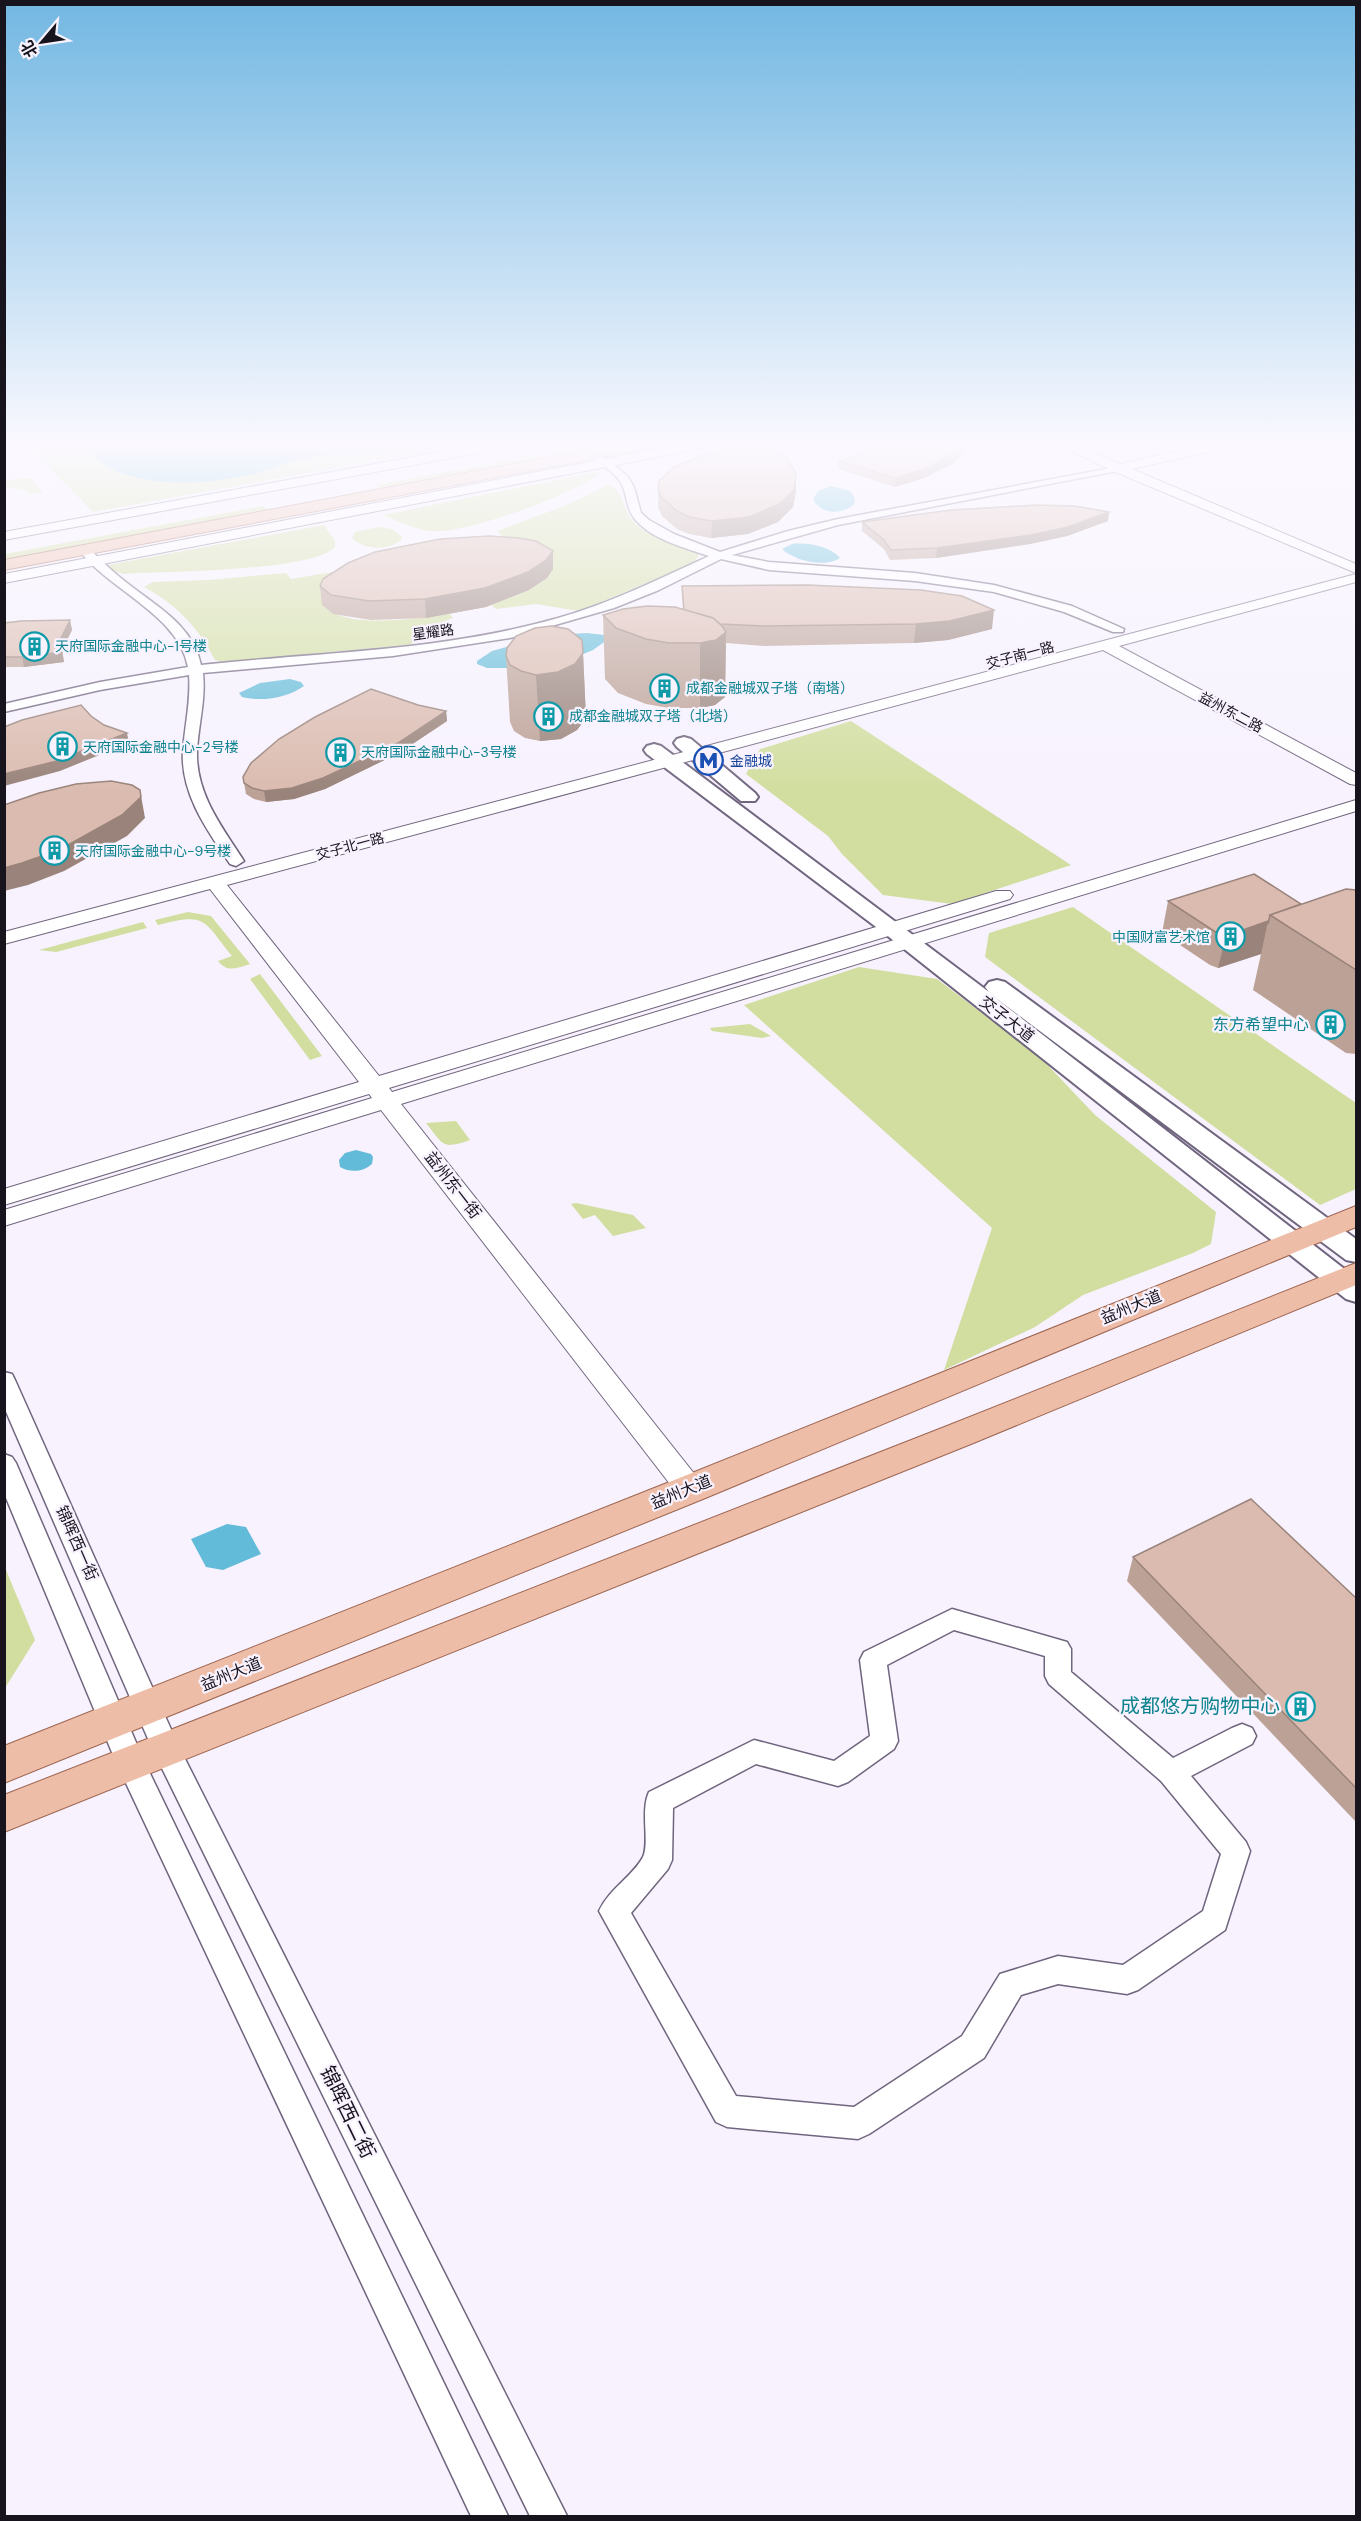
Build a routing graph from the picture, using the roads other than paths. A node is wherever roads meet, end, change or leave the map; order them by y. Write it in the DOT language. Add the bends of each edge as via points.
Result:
graph roads {
  1 [pos="67,559"];
  2 [pos="80,559"];
  3 [pos="93,559"];
  4 [pos="713,559"];
  5 [pos="735,559"];
  6 [pos="1329,559"];
  7 [pos="4,566"];
  8 [pos="1355,570"];
  9 [pos="4,579"];
  10 [pos="1118,629"];
  11 [pos="1105,645"];
  12 [pos="197,670"];
  13 [pos="4,708"];
  14 [pos="676,752"];
  15 [pos="1356,780"];
  16 [pos="1356,788"];
  17 [pos="1356,805"];
  18 [pos="236,861"];
  19 [pos="215,882"];
  20 [pos="4,921"];
  21 [pos="911,933"];
  22 [pos="4,938"];
  23 [pos="382,1093"];
  24 [pos="4,1197"];
  25 [pos="4,1218"];
  26 [pos="1324,1228"];
  27 [pos="1353,1274"];
  28 [pos="4,1380"];
  29 [pos="4,1463"];
  30 [pos="690,1489"];
  31 [pos="149,1707"];
  32 [pos="112,1722"];
  33 [pos="1242,1736"];
  34 [pos="166,1748"];
  35 [pos="130,1762"];
  36 [pos="4,1765"];
  37 [pos="1171,1773"];
  38 [pos="4,1814"];
  39 [pos="490,2517"];
  40 [pos="549,2517"];
  1 -- 7 [label="main road"];
  2 -- 9 [label="street"];
  3 -- 12 [label="street" via="178,630"];
  4 -- 12 [label="street, 星耀路" via="640,594 512,634 422,650"];
  5 -- 10 [label="street" via="773,568 914,576 1008,590 1055,602"];
  6 -- 8 [label="street"];
  8 -- 10 [label="street, 交子南一路"];
  8 -- 11 [label="street, 交子南一路"];
  10 -- 14 [label="street, 交子南一路"];
  11 -- 14 [label="street, 交子南一路"];
  11 -- 15 [label="street, 益州东二路"];
  12 -- 13 [label="street, 星耀路" via="86,687"];
  12 -- 18 [label="street" via="190,769 200,803"];
  14 -- 18 [label="street, 交子北一路"];
  14 -- 19 [label="street, 交子北一路"];
  14 -- 21 [label="main road, 交子大道"];
  16 -- 21 [label="street"];
  17 -- 21 [label="street"];
  18 -- 20 [label="street, 交子北一路"];
  19 -- 22 [label="street, 交子北一路"];
  19 -- 23 [label="street, 益州东一街"];
  21 -- 23 [label="street"];
  21 -- 26 [label="main road, 交子大道"];
  21 -- 26 [label="main road, 交子大道"];
  23 -- 24 [label="street"];
  23 -- 25 [label="street"];
  23 -- 30 [label="street, 益州东一街"];
  26 -- 27 [label="main road, 交子大道"];
  26 -- 27 [label="main road, 交子大道"];
  26 -- 30 [label="main road, 益州大道"];
  27 -- 34 [label="main road" via="959,1435"];
  28 -- 31 [label="street, 锦晖西一街"];
  29 -- 32 [label="street"];
  30 -- 31 [label="main road, 益州大道"];
  31 -- 32 [label="main road, 益州大道"];
  31 -- 34 [label="street, 锦晖西二街"];
  32 -- 35 [label="street"];
  32 -- 36 [label="main road, 益州大道"];
  33 -- 37 [label="street"];
  34 -- 35 [label="main road"];
  34 -- 40 [label="street, 锦晖西二街"];
  35 -- 38 [label="main road"];
  35 -- 39 [label="street"];
  37 -- 37 [label="street" via="1058,1676 1058,1649 952,1619 873,1660 884,1742 838,1774 754,1752 659,1801 658,1860 614,1911 727,2111 858,2123 973,2047 1011,1984 1058,1970 1127,1980 1215,1920 1236,1851"];
}
